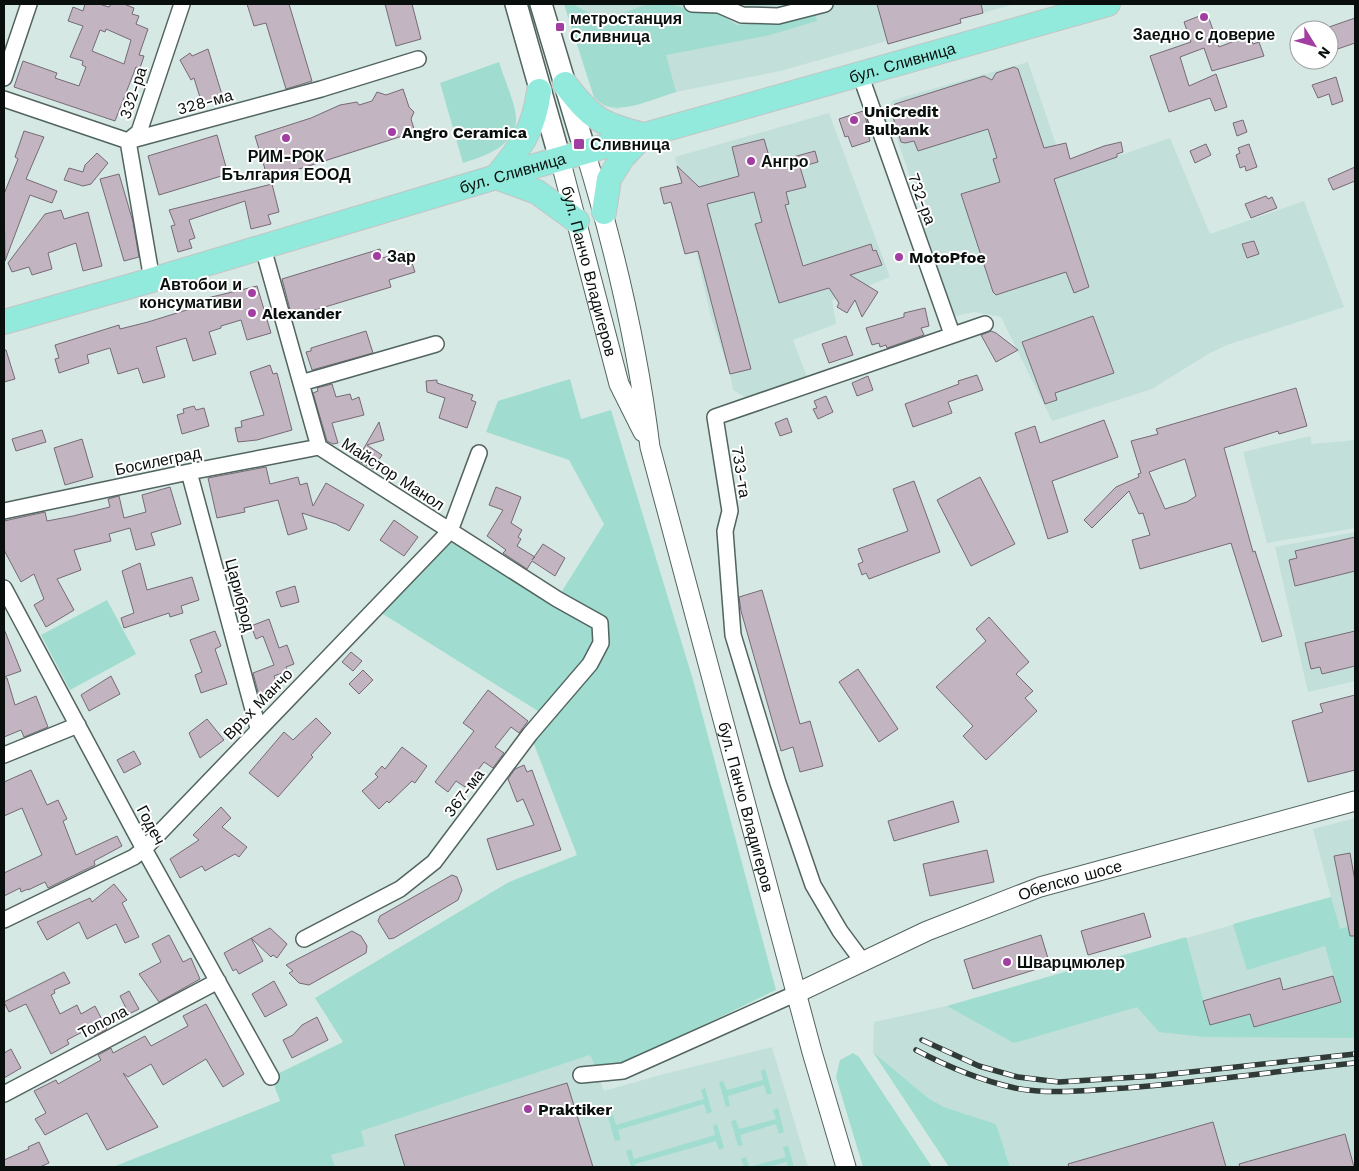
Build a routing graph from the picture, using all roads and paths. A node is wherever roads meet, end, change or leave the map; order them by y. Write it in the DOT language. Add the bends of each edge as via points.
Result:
graph roads {
  1 [pos="29,4"];
  2 [pos="182,4"];
  3 [pos="516,4"];
  4 [pos="541,4"];
  5 [pos="692,4"];
  6 [pos="825,4"];
  7 [pos="1108,4"];
  8 [pos="418,59"];
  9 [pos="860,74"];
  10 [pos="4,78"];
  11 [pos="565,84"];
  12 [pos="539,91"];
  13 [pos="4,99"];
  14 [pos="643,135"];
  15 [pos="128,141"];
  16 [pos="585,151"];
  17 [pos="560,159"];
  18 [pos="496,177"];
  19 [pos="604,212"];
  20 [pos="577,221"];
  21 [pos="262,248"];
  22 [pos="152,280"];
  23 [pos="4,322"];
  24 [pos="984,324"];
  25 [pos="952,334"];
  26 [pos="436,344"];
  27 [pos="301,384"];
  28 [pos="650,447"];
  29 [pos="319,448"];
  30 [pos="479,453"];
  31 [pos="189,472"];
  32 [pos="4,511"];
  33 [pos="450,531"];
  34 [pos="5,591"];
  35 [pos="600,623"];
  36 [pos="78,725"];
  37 [pos="258,728"];
  38 [pos="4,755"];
  39 [pos="1355,801"];
  40 [pos="144,849"];
  41 [pos="4,920"];
  42 [pos="304,939"];
  43 [pos="863,962"];
  44 [pos="218,981"];
  45 [pos="797,993"];
  46 [pos="581,1075"];
  47 [pos="271,1077"];
  48 [pos="4,1094"];
  49 [pos="846,1167"];
  1 -- 10 [label="street"];
  2 -- 15 [label="street, 332-ра" via="139,132"];
  3 -- 12 [label="main road, бул. Панчо Владигеров"];
  4 -- 11 [label="main road, бул. Панчо Владигеров"];
  5 -- 6 [label="street" via="719,5 742,15 778,16"];
  7 -- 9 [label="main road, бул. Сливница"];
  8 -- 15 [label="street, 328-ма"];
  9 -- 14 [label="main road, бул. Сливница"];
  9 -- 25 [label="street, 732-ра"];
  11 -- 14 [label="main road" via="595,119"];
  11 -- 16 [label="main road, бул. Панчо Владигеров"];
  12 -- 17 [label="main road, бул. Панчо Владигеров"];
  12 -- 18 [label="main road" via="537,112 530,132"];
  13 -- 15 [label="street"];
  14 -- 16 [label="main road, бул. Сливница"];
  14 -- 19 [label="main road" via="622,158 609,179"];
  15 -- 22 [label="street, 332-ра"];
  16 -- 17 [label="main road, бул. Сливница"];
  16 -- 19 [label="street, бул. Панчо Владигеров"];
  17 -- 18 [label="main road, бул. Сливница"];
  17 -- 20 [label="street, бул. Панчо Владигеров"];
  18 -- 20 [label="main road" via="537,192"];
  18 -- 21 [label="main road, бул. Сливница"];
  19 -- 28 [label="street, бул. Панчо Владигеров" via="641,378"];
  20 -- 28 [label="street, бул. Панчо Владигеров" via="619,384"];
  21 -- 22 [label="main road, бул. Сливница"];
  21 -- 27 [label="street, Майстор Манол"];
  22 -- 23 [label="main road, бул. Сливница"];
  24 -- 25 [label="street"];
  25 -- 43 [label="street, 733-та" via="715,417 730,511 725,531 733,635 813,884 840,931"];
  26 -- 27 [label="street"];
  27 -- 29 [label="street, Майстор Манол"];
  28 -- 45 [label="street, бул. Панчо Владигеров"];
  29 -- 31 [label="street, Босилеград"];
  29 -- 33 [label="street, Майстор Манол"];
  30 -- 33 [label="street, Връх Манчо"];
  31 -- 32 [label="street, Босилеград"];
  31 -- 37 [label="street, Цариброд"];
  33 -- 35 [label="street, Майстор Манол"];
  33 -- 37 [label="street, Връх Манчо"];
  34 -- 36 [label="street, Годеч"];
  35 -- 42 [label="street, 367-ма" via="601,643 590,664 530,734 434,862 400,888"];
  36 -- 38 [label="street"];
  36 -- 40 [label="street, Годеч"];
  37 -- 40 [label="street, Връх Манчо"];
  39 -- 43 [label="street, Обелско шосе" via="1040,887 927,931"];
  40 -- 41 [label="street, Връх Манчо" via="134,857"];
  40 -- 44 [label="street, Годеч"];
  43 -- 45 [label="street, Обелско шосе"];
  44 -- 47 [label="street, Годеч"];
  44 -- 48 [label="street, Топола"];
  45 -- 46 [label="street" via="623,1071"];
  45 -- 49 [label="street, бул. Панчо Владигеров"];
}
